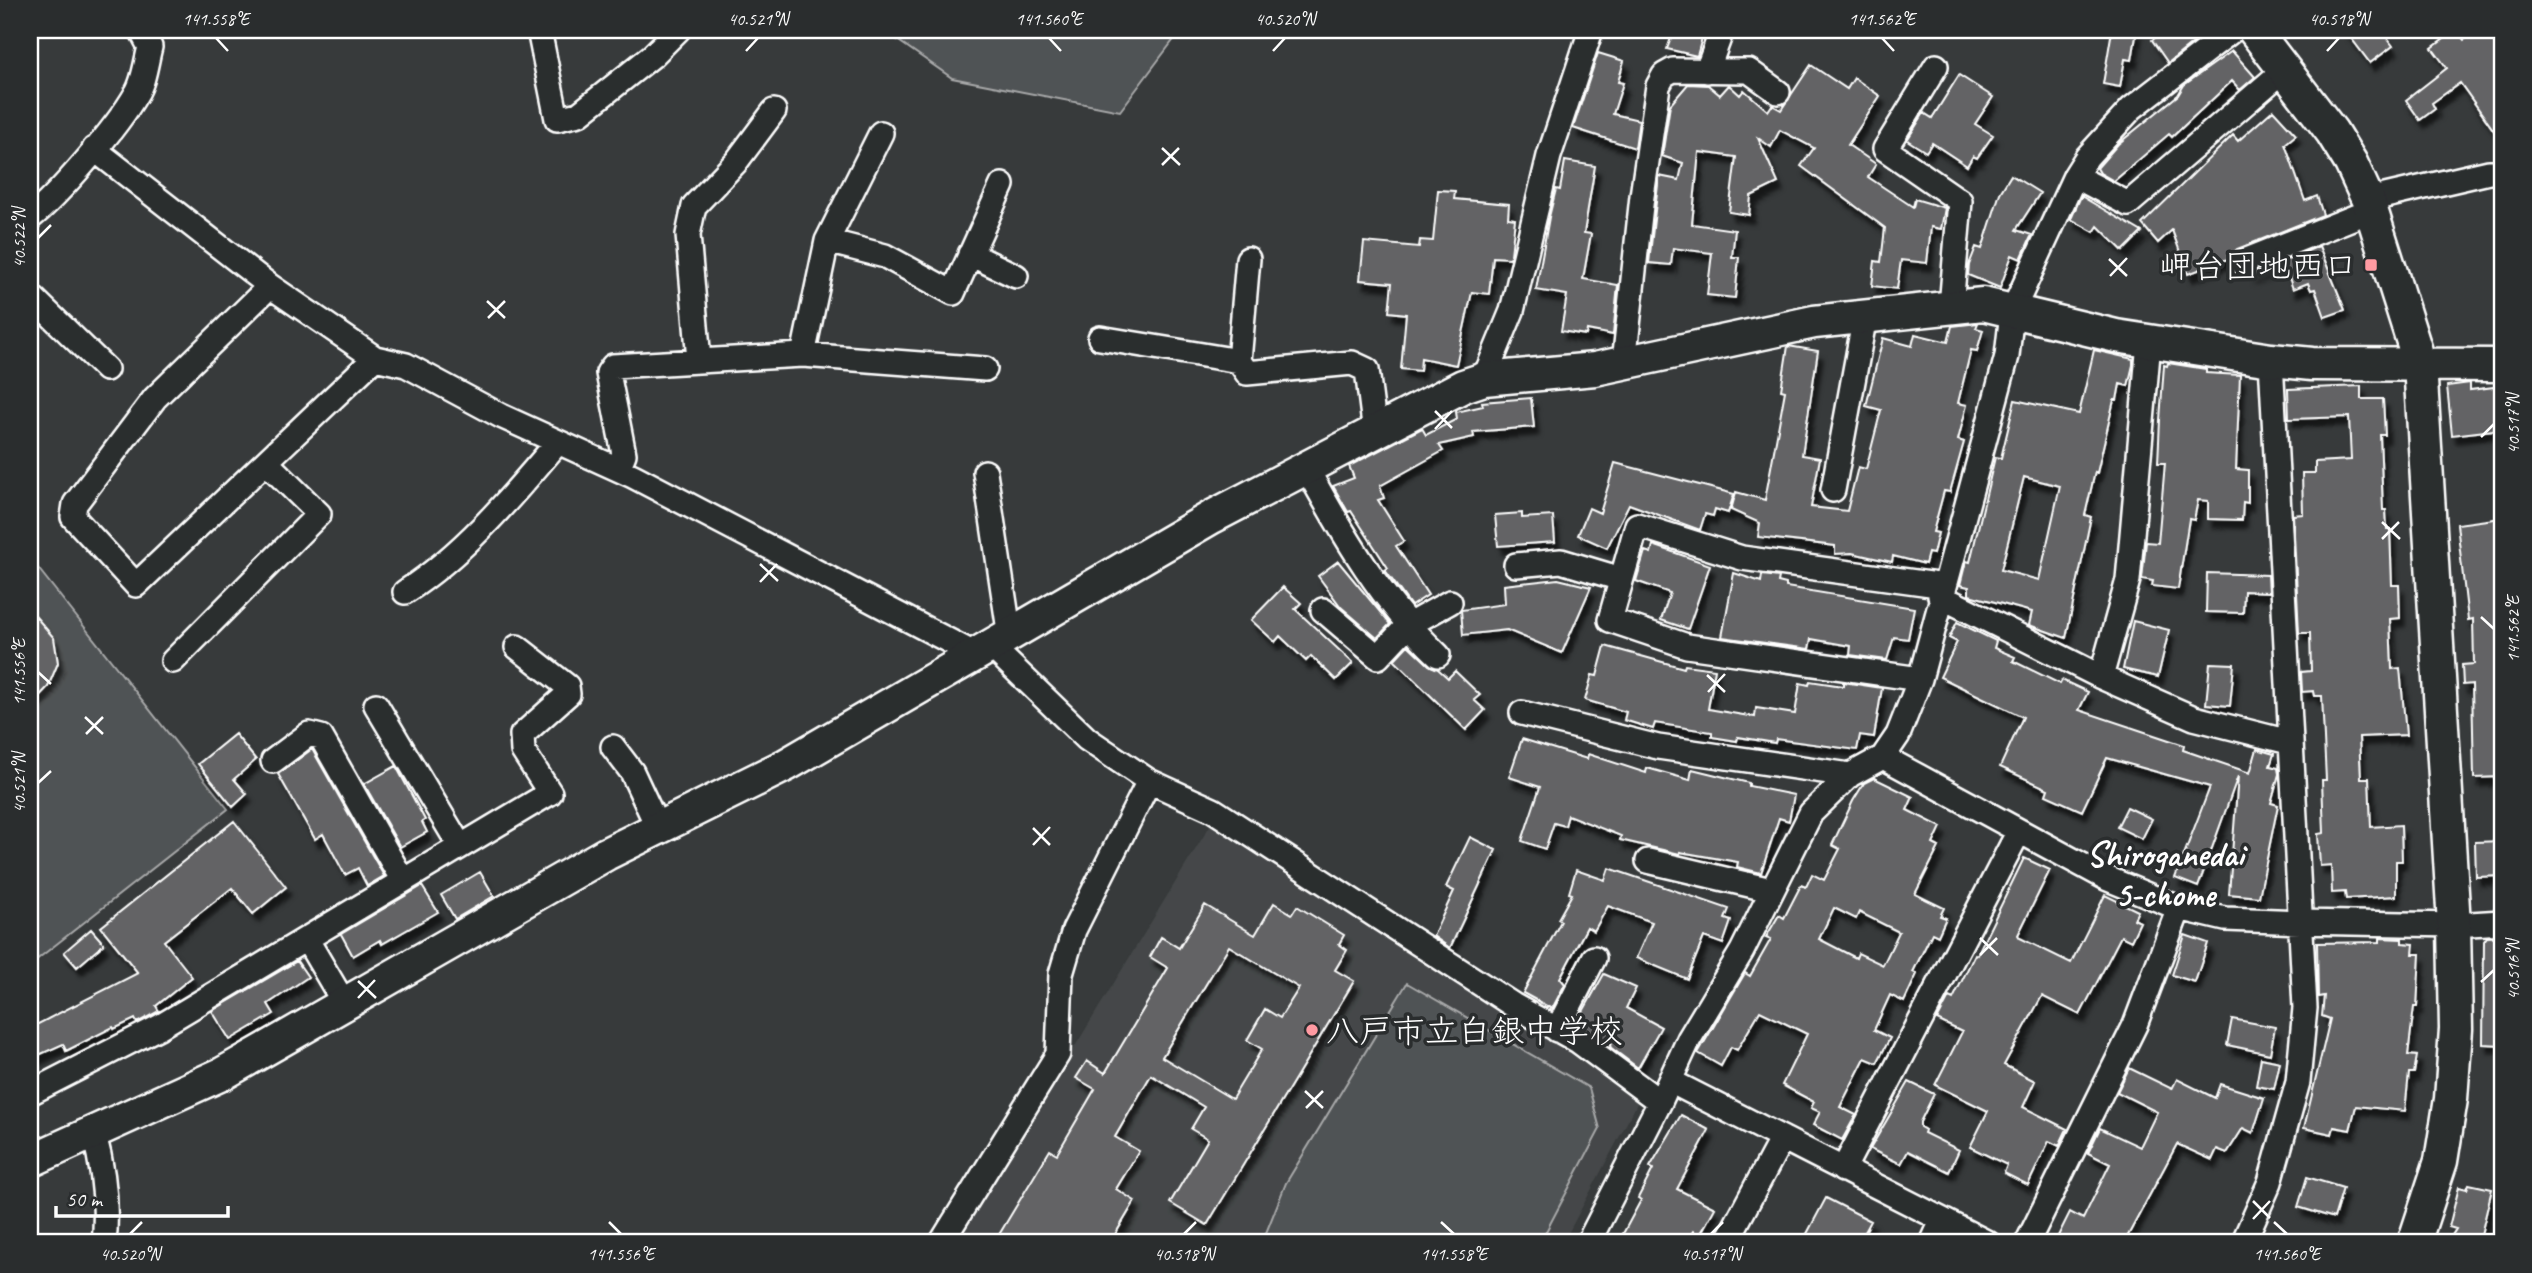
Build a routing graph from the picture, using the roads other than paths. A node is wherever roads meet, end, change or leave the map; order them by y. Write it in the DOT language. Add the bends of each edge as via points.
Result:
graph roads {
  1 [pos="539,30"];
  2 [pos="678,30"];
  3 [pos="1591,30"];
  4 [pos="1722,30"];
  5 [pos="2233,30"];
  6 [pos="2254,30"];
  7 [pos="150,36"];
  8 [pos="1936,66"];
  9 [pos="2284,70"];
  10 [pos="1707,71"];
  11 [pos="1778,92"];
  12 [pos="774,111"];
  13 [pos="881,133"];
  14 [pos="94,149"];
  15 [pos="2502,172"];
  16 [pos="2074,176"];
  17 [pos="1002,184"];
  18 [pos="2370,205"];
  19 [pos="30,218"];
  20 [pos="827,241"];
  21 [pos="970,254"];
  22 [pos="1248,259"];
  23 [pos="2242,262"];
  24 [pos="1016,276"];
  25 [pos="270,286"];
  26 [pos="30,295"];
  27 [pos="1951,307"];
  28 [pos="2012,312"];
  29 [pos="1865,316"];
  30 [pos="1100,338"];
  31 [pos="2149,342"];
  32 [pos="803,355"];
  33 [pos="375,358"];
  34 [pos="699,360"];
  35 [pos="2271,360"];
  36 [pos="1239,361"];
  37 [pos="1624,363"];
  38 [pos="2420,364"];
  39 [pos="2502,365"];
  40 [pos="106,369"];
  41 [pos="985,369"];
  42 [pos="1484,379"];
  43 [pos="1375,433"];
  44 [pos="558,442"];
  45 [pos="266,462"];
  46 [pos="618,469"];
  47 [pos="1307,469"];
  48 [pos="985,472"];
  49 [pos="1833,490"];
  50 [pos="1516,565"];
  51 [pos="1621,579"];
  52 [pos="1943,591"];
  53 [pos="405,592"];
  54 [pos="1450,602"];
  55 [pos="1323,610"];
  56 [pos="1407,626"];
  57 [pos="517,647"];
  58 [pos="994,647"];
  59 [pos="1438,655"];
  60 [pos="173,661"];
  61 [pos="2101,677"];
  62 [pos="1920,678"];
  63 [pos="376,705"];
  64 [pos="1522,713"];
  65 [pos="2289,741"];
  66 [pos="613,747"];
  67 [pos="1883,757"];
  68 [pos="273,761"];
  69 [pos="1850,775"];
  70 [pos="1149,781"];
  71 [pos="658,828"];
  72 [pos="2019,831"];
  73 [pos="460,846"];
  74 [pos="1648,862"];
  75 [pos="402,879"];
  76 [pos="1772,890"];
  77 [pos="2179,908"];
  78 [pos="2300,922"];
  79 [pos="2502,922"];
  80 [pos="2454,925"];
  81 [pos="307,940"];
  82 [pos="1594,958"];
  83 [pos="344,1003"];
  84 [pos="1558,1030"];
  85 [pos="1670,1081"];
  86 [pos="30,1093"];
  87 [pos="1660,1102"];
  88 [pos="94,1134"];
  89 [pos="1782,1139"];
  90 [pos="30,1161"];
  91 [pos="1843,1170"];
  92 [pos="1942,1221"];
  93 [pos="104,1243"];
  94 [pos="941,1243"];
  95 [pos="1588,1243"];
  96 [pos="1726,1243"];
  97 [pos="1932,1243"];
  98 [pos="1988,1243"];
  99 [pos="2027,1243"];
  100 [pos="2243,1243"];
  101 [pos="2414,1243"];
  1 -- 2 [label="street" via="557,119 579,114"];
  3 -- 42 [label="street" via="1549,156 1512,311"];
  4 -- 10 [label="street"];
  5 -- 16 [label="street" via="2132,108"];
  6 -- 9 [label="street"];
  7 -- 14 [label="street" via="137,93"];
  8 -- 27 [label="street" via="1885,149 1960,201"];
  9 -- 16 [label="street" via="2128,204"];
  9 -- 18 [label="street" via="2332,132"];
  10 -- 11 [label="street" via="1749,71"];
  10 -- 37 [label="street" via="1673,70 1658,86"];
  12 -- 34 [label="street" via="736,162 694,206 688,234"];
  13 -- 20 [label="street"];
  14 -- 19 [label="street"];
  14 -- 25 [label="street"];
  15 -- 18 [label="street"];
  16 -- 28 [label="street"];
  17 -- 21 [label="street"];
  18 -- 23 [label="street"];
  18 -- 38 [label="street"];
  20 -- 21 [label="street" via="885,256 953,293"];
  20 -- 32 [label="street"];
  21 -- 24 [label="street"];
  22 -- 36 [label="street"];
  25 -- 33 [label="street"];
  25 -- 45 [label="street" via="155,398 88,484 75,504 73,517 136,585"];
  26 -- 40 [label="street"];
  27 -- 28 [label="street" via="1983,304"];
  27 -- 29 [label="street"];
  28 -- 31 [label="street"];
  28 -- 52 [label="street" via="2007,356"];
  29 -- 37 [label="street" via="1814,322"];
  29 -- 49 [label="street"];
  30 -- 36 [label="street"];
  31 -- 35 [label="street"];
  31 -- 61 [label="street" via="2128,580"];
  32 -- 34 [label="street"];
  32 -- 41 [label="street"];
  33 -- 44 [label="street" via="407,365"];
  33 -- 45 [label="street"];
  34 -- 46 [label="street" via="613,366 607,373 624,454"];
  35 -- 38 [label="street"];
  35 -- 65 [label="street"];
  36 -- 43 [label="street" via="1247,373 1352,363 1367,370"];
  37 -- 42 [label="street"];
  38 -- 39 [label="street"];
  38 -- 80 [label="street"];
  42 -- 43 [label="street"];
  43 -- 47 [label="street"];
  44 -- 46 [label="street"];
  44 -- 53 [label="street" via="510,499 437,572"];
  45 -- 60 [label="street" via="319,514"];
  46 -- 58 [label="street"];
  47 -- 56 [label="street" via="1366,569"];
  47 -- 58 [label="street" via="1212,517"];
  48 -- 58 [label="street"];
  50 -- 51 [label="street" via="1561,561"];
  51 -- 52 [label="street" via="1637,525 1742,558"];
  51 -- 62 [label="street" via="1609,620 1687,646"];
  52 -- 61 [label="street"];
  52 -- 62 [label="street"];
  54 -- 56 [label="street"];
  55 -- 56 [label="street" via="1378,657"];
  56 -- 59 [label="street"];
  57 -- 73 [label="street" via="567,686 568,695 522,735 523,751 550,793"];
  58 -- 70 [label="street" via="1087,739"];
  58 -- 71 [label="street" via="786,765"];
  61 -- 65 [label="street" via="2193,718"];
  62 -- 67 [label="street" via="1898,735"];
  63 -- 73 [label="street"];
  64 -- 69 [label="street" via="1658,747"];
  65 -- 78 [label="street"];
  66 -- 71 [label="street" via="632,772"];
  67 -- 69 [label="street"];
  67 -- 72 [label="street"];
  68 -- 75 [label="street" via="309,734 321,737"];
  69 -- 76 [label="street" via="1811,813"];
  70 -- 84 [label="street" via="1213,810"];
  70 -- 94 [label="street" via="1074,930 1061,974 1058,1054"];
  71 -- 83 [label="street"];
  72 -- 77 [label="street" via="2106,878"];
  72 -- 91 [label="street"];
  73 -- 75 [label="street"];
  74 -- 76 [label="street"];
  75 -- 81 [label="street"];
  76 -- 85 [label="street"];
  77 -- 78 [label="street" via="2225,919"];
  77 -- 99 [label="street" via="2135,1025"];
  78 -- 80 [label="street"];
  78 -- 100 [label="street" via="2305,1009 2298,1082 2270,1182"];
  79 -- 80 [label="street"];
  80 -- 101 [label="street" via="2456,1029 2451,1099 2441,1161"];
  81 -- 83 [label="street"];
  81 -- 86 [label="street" via="159,1027"];
  82 -- 84 [label="street"];
  83 -- 88 [label="street" via="225,1073"];
  84 -- 87 [label="street"];
  85 -- 87 [label="street"];
  85 -- 89 [label="street"];
  87 -- 95 [label="street"];
  88 -- 90 [label="street"];
  88 -- 93 [label="street" via="107,1209"];
  89 -- 91 [label="street"];
  89 -- 96 [label="street"];
  91 -- 92 [label="street"];
  92 -- 97 [label="street"];
  92 -- 98 [label="street"];
}
